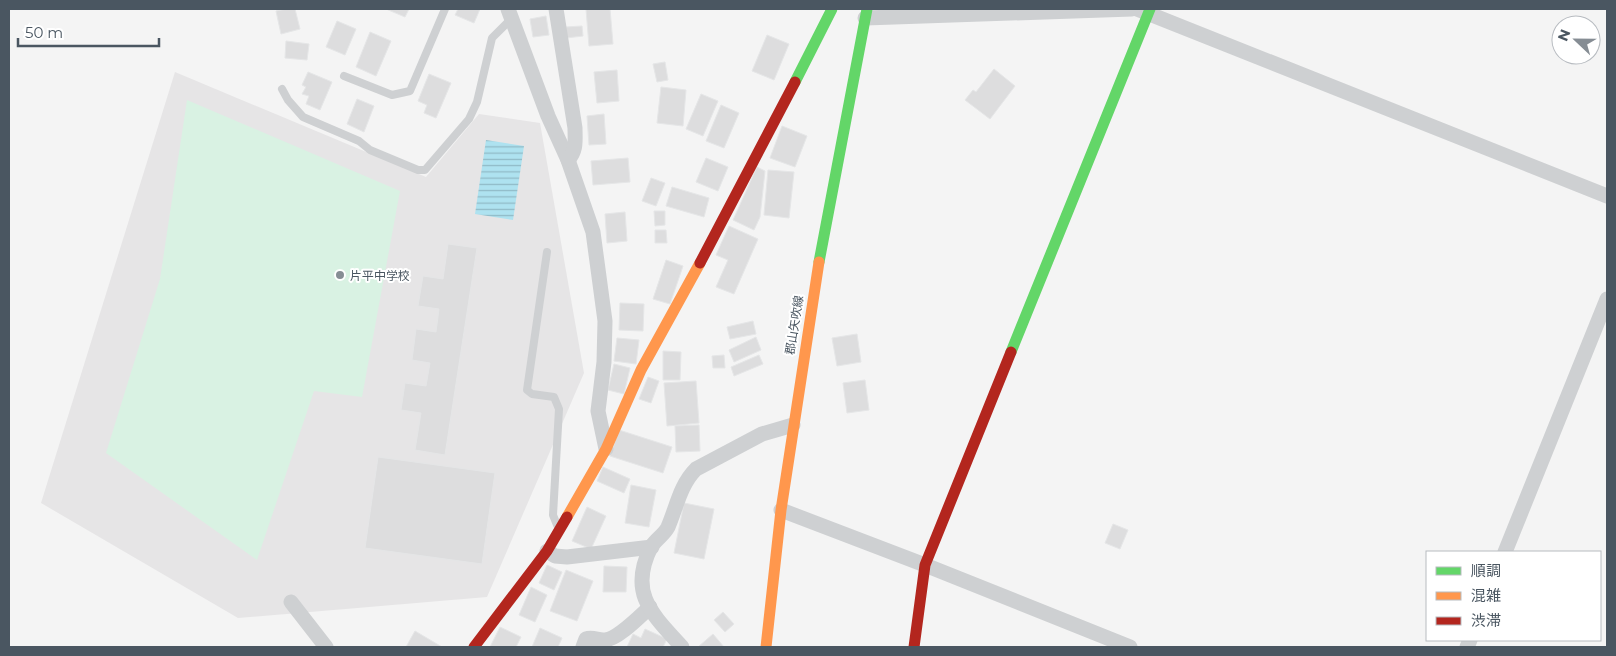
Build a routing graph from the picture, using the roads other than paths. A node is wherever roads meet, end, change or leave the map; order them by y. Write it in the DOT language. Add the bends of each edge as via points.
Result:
graph roads {
  1 [pos="445,9"];
  2 [pos="556,9"];
  3 [pos="832,9"];
  4 [pos="1132,9"];
  5 [pos="1145,10"];
  6 [pos="866,13"];
  7 [pos="510,14"];
  8 [pos="344,76"];
  9 [pos="282,89"];
  10 [pos="568,160"];
  11 [pos="1607,196"];
  12 [pos="547,252"];
  13 [pos="1607,299"];
  14 [pos="793,425"];
  15 [pos="606,449"];
  16 [pos="781,510"];
  17 [pos="560,528"];
  18 [pos="652,547"];
  19 [pos="547,551"];
  20 [pos="1505,551"];
  21 [pos="925,565"];
  22 [pos="290,602"];
  23 [pos="650,607"];
  24 [pos="326,647"];
  25 [pos="474,647"];
  26 [pos="583,647"];
  27 [pos="682,647"];
  28 [pos="766,647"];
  29 [pos="914,647"];
  30 [pos="1130,647"];
  1 -- 8 [label="lane" via="410,92 392,95"];
  2 -- 10 [label="street" via="575,128 576,146"];
  3 -- 15 [label="street" via="747,177 641,370"];
  4 -- 6 [label="street"];
  5 -- 11 [label="street"];
  5 -- 21 [label="street"];
  6 -- 14 [label="street, 郡山矢吹線" via="811,302"];
  7 -- 9 [label="lane" via="492,38 469,118 425,170 370,150 360,141 303,117"];
  7 -- 10 [label="street"];
  10 -- 15 [label="street" via="593,232 600,276 605,321 598,411"];
  12 -- 17 [label="lane" via="528,390 532,394 554,397 559,409 553,515"];
  13 -- 20 [label="street"];
  14 -- 16 [label="street, 郡山矢吹線"];
  14 -- 18 [label="street" via="762,434 696,469 682,487 665,532"];
  15 -- 17 [label="street"];
  16 -- 21 [label="street"];
  16 -- 28 [label="street, 郡山矢吹線"];
  17 -- 19 [label="street"];
  18 -- 19 [label="street" via="571,557 555,556"];
  18 -- 23 [label="street" via="641,582 642,593"];
  19 -- 25 [label="street"];
  21 -- 29 [label="street"];
  21 -- 30 [label="street"];
  22 -- 24 [label="street"];
  23 -- 26 [label="street" via="614,637 605,640 590,637"];
  23 -- 27 [label="street"];
}
